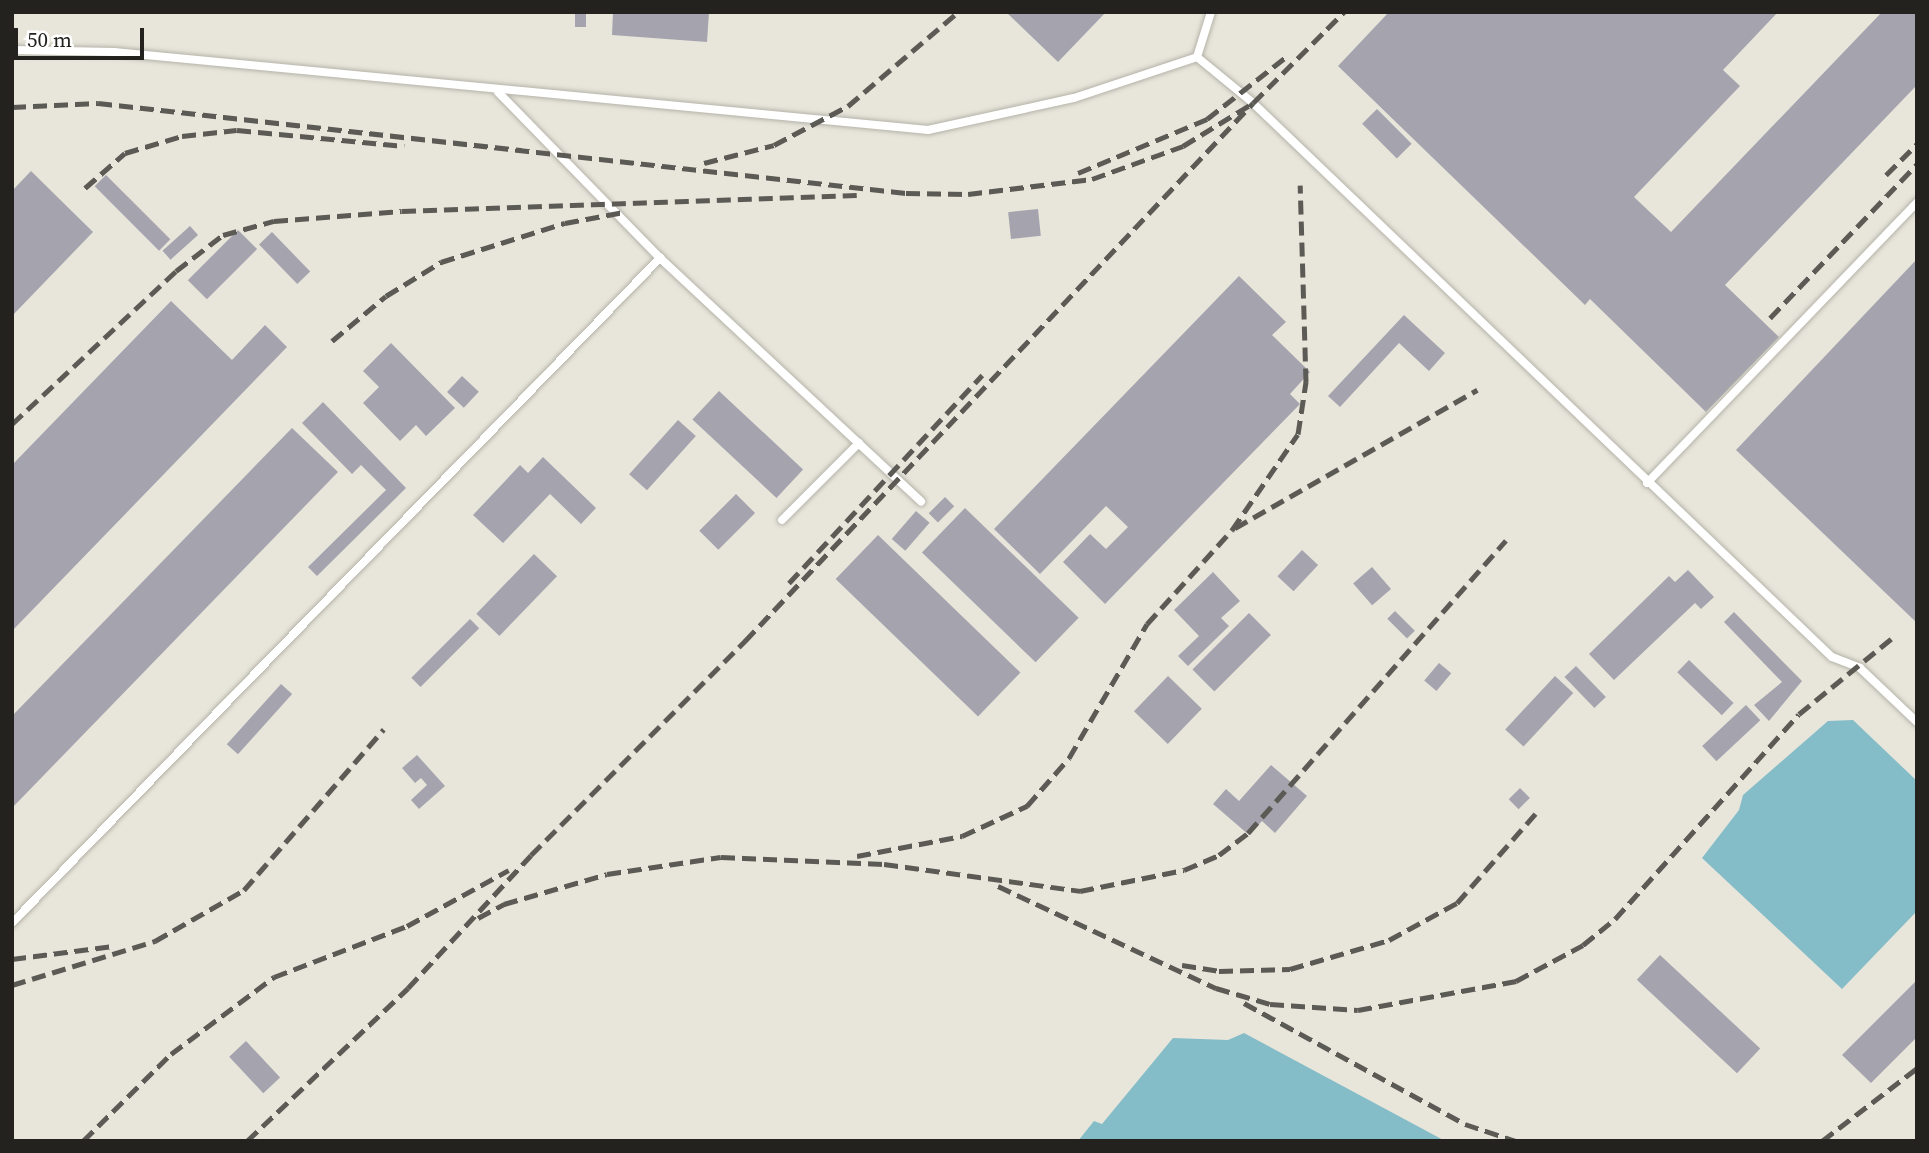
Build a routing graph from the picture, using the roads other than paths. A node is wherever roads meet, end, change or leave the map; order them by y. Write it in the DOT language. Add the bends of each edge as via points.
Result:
graph roads {
  1 [pos="1211,12"];
  2 [pos="17,50"];
  3 [pos="1197,57"];
  4 [pos="12,59"];
  5 [pos="498,92"];
  6 [pos="1917,202"];
  7 [pos="660,258"];
  8 [pos="859,443"];
  9 [pos="1647,484"];
  10 [pos="921,501"];
  11 [pos="782,520"];
  12 [pos="1917,722"];
  13 [pos="12,923"];
  1 -- 3 [label="lane"];
  2 -- 4 [label="lane"];
  2 -- 5 [label="lane" via="114,52"];
  3 -- 5 [label="lane" via="1074,98 928,130"];
  3 -- 9 [label="lane" via="1263,113"];
  5 -- 7 [label="lane"];
  6 -- 9 [label="lane"];
  7 -- 8 [label="lane"];
  7 -- 13 [label="lane"];
  8 -- 10 [label="lane"];
  8 -- 11 [label="lane"];
  9 -- 12 [label="lane" via="1832,657 1860,668"];
}
